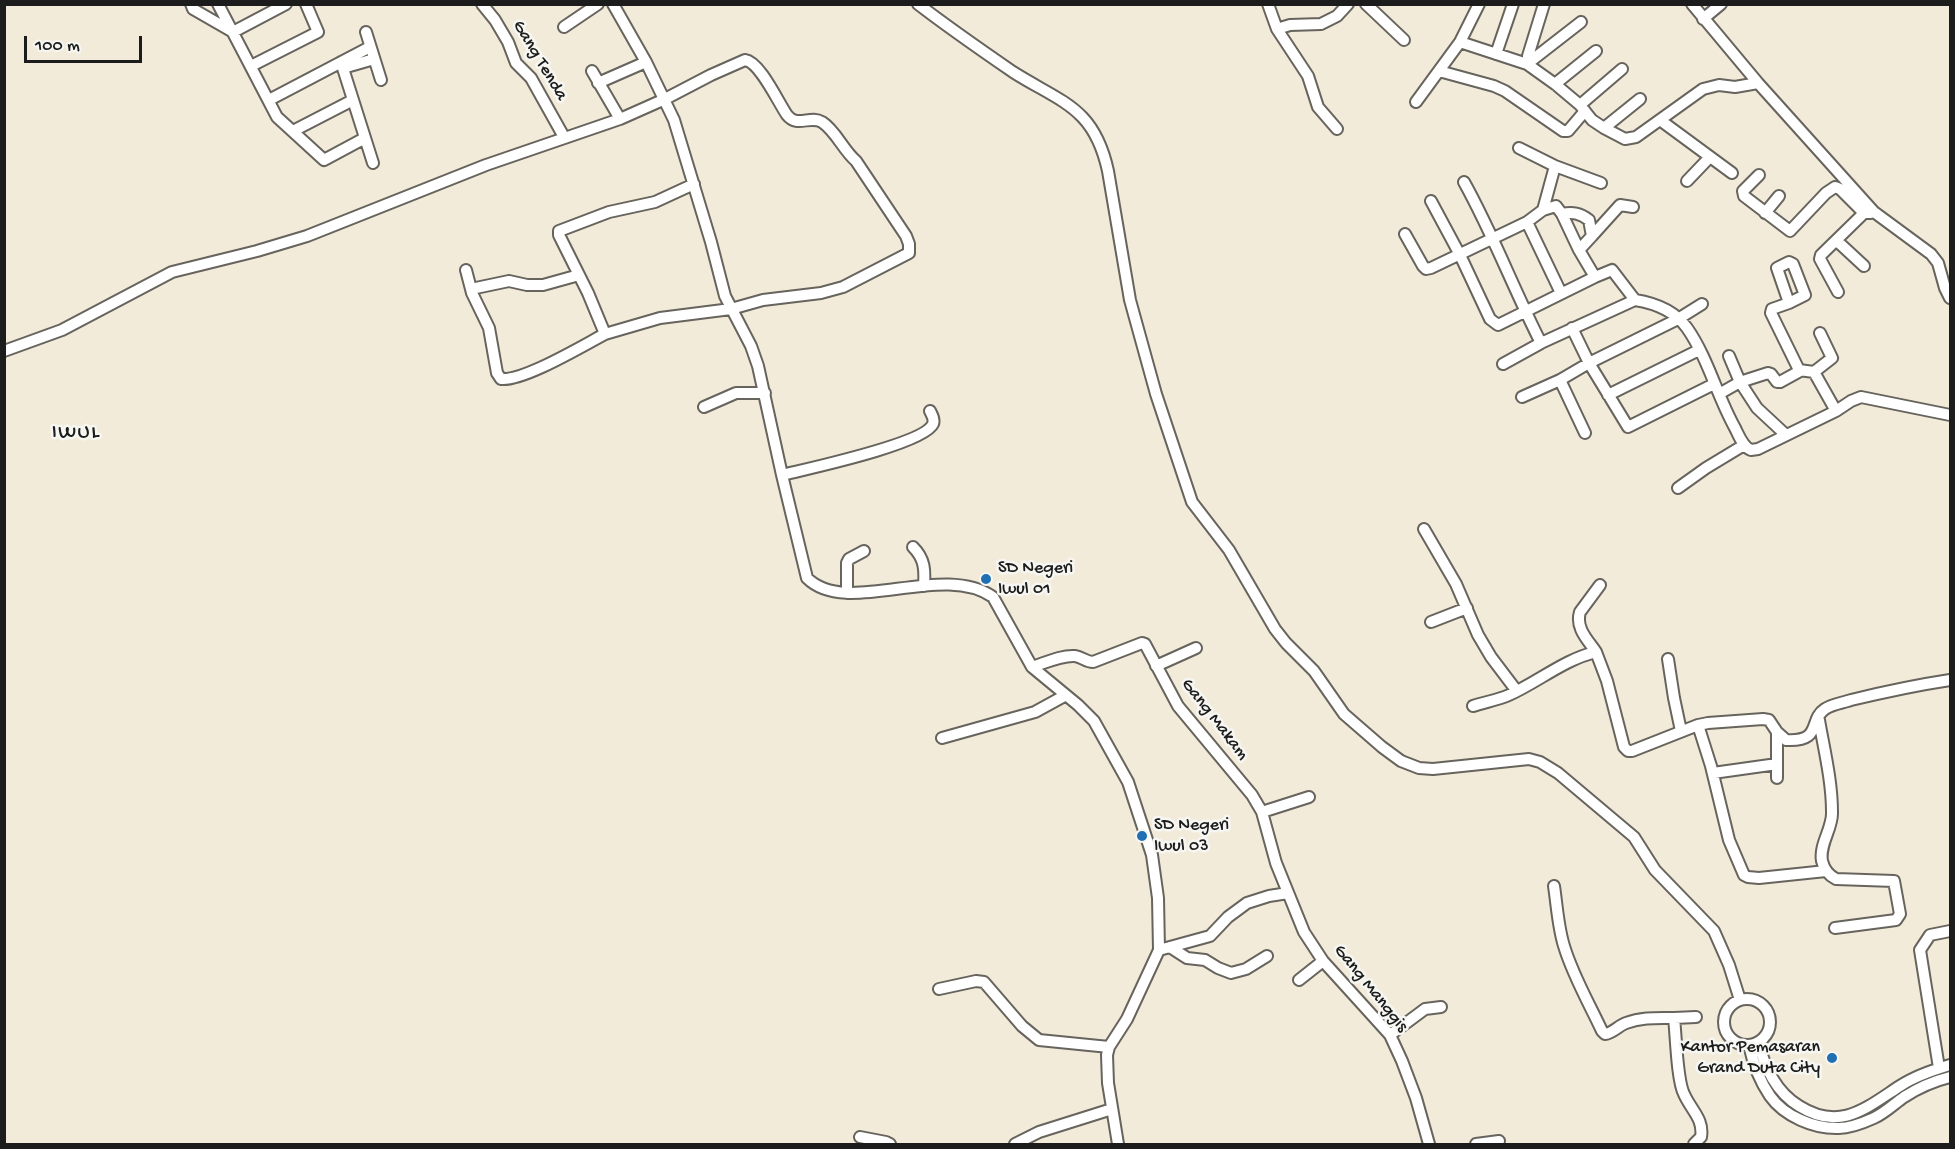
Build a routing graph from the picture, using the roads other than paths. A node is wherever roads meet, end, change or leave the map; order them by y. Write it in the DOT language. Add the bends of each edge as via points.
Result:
graph roads {
  1 [pos="191,4"];
  2 [pos="218,4"];
  3 [pos="286,4"];
  4 [pos="306,4"];
  5 [pos="598,4"];
  6 [pos="613,4"];
  7 [pos="918,4"];
  8 [pos="1268,4"];
  9 [pos="1348,4"];
  10 [pos="1366,4"];
  11 [pos="1479,4"];
  12 [pos="1513,4"];
  13 [pos="1692,4"];
  14 [pos="1721,4"];
  15 [pos="484,5"];
  16 [pos="1546,6"];
  17 [pos="1703,19"];
  18 [pos="1581,22"];
  19 [pos="564,27"];
  20 [pos="1277,29"];
  21 [pos="233,32"];
  22 [pos="366,32"];
  23 [pos="1404,40"];
  24 [pos="1460,42"];
  25 [pos="370,47"];
  26 [pos="1596,51"];
  27 [pos="1496,54"];
  28 [pos="374,59"];
  29 [pos="646,62"];
  30 [pos="1528,63"];
  31 [pos="342,65"];
  32 [pos="251,66"];
  33 [pos="1622,69"];
  34 [pos="592,71"];
  35 [pos="1438,71"];
  36 [pos="381,80"];
  37 [pos="598,83"];
  38 [pos="1758,83"];
  39 [pos="1555,84"];
  40 [pos="665,99"];
  41 [pos="1640,99"];
  42 [pos="268,100"];
  43 [pos="353,100"];
  44 [pos="1416,102"];
  45 [pos="1582,108"];
  46 [pos="620,119"];
  47 [pos="1660,120"];
  48 [pos="1604,128"];
  49 [pos="1337,129"];
  50 [pos="293,131"];
  51 [pos="564,137"];
  52 [pos="365,138"];
  53 [pos="1519,148"];
  54 [pos="1709,158"];
  55 [pos="373,164"];
  56 [pos="1555,166"];
  57 [pos="1732,173"];
  58 [pos="1759,175"];
  59 [pos="1688,181"];
  60 [pos="1464,182"];
  61 [pos="1600,183"];
  62 [pos="694,184"];
  63 [pos="1779,196"];
  64 [pos="1431,201"];
  65 [pos="1633,207"];
  66 [pos="1544,210"];
  67 [pos="1765,213"];
  68 [pos="1869,213"];
  69 [pos="1562,214"];
  70 [pos="1527,222"];
  71 [pos="1405,234"];
  72 [pos="1592,236"];
  73 [pos="1493,239"];
  74 [pos="1837,241"];
  75 [pos="1579,250"];
  76 [pos="1460,255"];
  77 [pos="1864,266"];
  78 [pos="466,270"];
  79 [pos="579,275"];
  80 [pos="1595,277"];
  81 [pos="471,289"];
  82 [pos="1838,292"];
  83 [pos="1560,293"];
  84 [pos="1950,298"];
  85 [pos="1635,300"];
  86 [pos="1788,303"];
  87 [pos="1702,304"];
  88 [pos="731,309"];
  89 [pos="1525,311"];
  90 [pos="1678,319"];
  91 [pos="1572,328"];
  92 [pos="1820,333"];
  93 [pos="605,334"];
  94 [pos="1541,343"];
  95 [pos="1699,350"];
  96 [pos="4,351"];
  97 [pos="1729,356"];
  98 [pos="1590,363"];
  99 [pos="1503,364"];
  100 [pos="1800,371"];
  101 [pos="1814,372"];
  102 [pos="1560,381"];
  103 [pos="1740,382"];
  104 [pos="1716,389"];
  105 [pos="765,393"];
  106 [pos="1608,395"];
  107 [pos="1522,397"];
  108 [pos="704,407"];
  109 [pos="930,411"];
  110 [pos="1836,411"];
  111 [pos="1950,415"];
  112 [pos="1585,433"];
  113 [pos="1786,435"];
  114 [pos="1744,445"];
  115 [pos="782,475"];
  116 [pos="1678,488"];
  117 [pos="1424,529"];
  118 [pos="913,547"];
  119 [pos="864,551"];
  120 [pos="1600,585"];
  121 [pos="924,586"];
  122 [pos="847,593"];
  123 [pos="1467,608"];
  124 [pos="1431,621"];
  125 [pos="1196,648"];
  126 [pos="1596,652"];
  127 [pos="1668,659"];
  128 [pos="1156,666"];
  129 [pos="1032,667"];
  130 [pos="1950,680"];
  131 [pos="1516,690"];
  132 [pos="1066,695"];
  133 [pos="1473,706"];
  134 [pos="1818,716"];
  135 [pos="1698,725"];
  136 [pos="1681,730"];
  137 [pos="1777,732"];
  138 [pos="942,738"];
  139 [pos="1777,764"];
  140 [pos="1713,773"];
  141 [pos="1777,778"];
  142 [pos="1309,797"];
  143 [pos="1262,812"];
  144 [pos="1826,871"];
  145 [pos="1554,886"];
  146 [pos="1288,893"];
  147 [pos="1835,928"];
  148 [pos="1950,931"];
  149 [pos="1170,946"];
  150 [pos="1159,951"];
  151 [pos="1267,956"];
  152 [pos="1323,961"];
  153 [pos="1299,980"];
  154 [pos="939,989"];
  155 [pos="1740,1000"];
  156 [pos="1442,1007"];
  157 [pos="1696,1017"];
  158 [pos="1674,1018"];
  159 [pos="1390,1035"];
  160 [pos="1754,1043"];
  161 [pos="1109,1047"];
  162 [pos="1950,1065"];
  163 [pos="1939,1068"];
  164 [pos="1950,1077"];
  165 [pos="1112,1109"];
  166 [pos="1871,1113"];
  167 [pos="860,1137"];
  168 [pos="1499,1141"];
  169 [pos="890,1144"];
  170 [pos="1015,1144"];
  171 [pos="1118,1144"];
  172 [pos="1429,1144"];
  173 [pos="1476,1144"];
  174 [pos="1694,1144"];
  1 -- 21 [label="street" via="193,9"];
  2 -- 21 [label="street"];
  3 -- 21 [label="street"];
  4 -- 32 [label="street" via="318,32"];
  5 -- 19 [label="street"];
  6 -- 29 [label="street"];
  7 -- 155 [label="street" via="1016,73 1070,105 1094,133 1104,152 1130,300 1192,502 1229,550 1286,644 1314,671 1344,714 1401,761 1433,769 1529,759 1558,773 1634,837 1655,870 1714,931"];
  8 -- 20 [label="street"];
  9 -- 20 [label="street" via="1321,24"];
  10 -- 23 [label="street"];
  11 -- 24 [label="street"];
  12 -- 27 [label="street"];
  13 -- 17 [label="street"];
  14 -- 17 [label="street"];
  15 -- 51 [label="street, Gang Tenda"];
  16 -- 30 [label="street"];
  17 -- 38 [label="street"];
  18 -- 30 [label="street"];
  20 -- 49 [label="street" via="1308,76 1318,107"];
  21 -- 32 [label="street"];
  22 -- 25 [label="street"];
  24 -- 27 [label="street"];
  24 -- 35 [label="street"];
  25 -- 28 [label="street"];
  25 -- 31 [label="street"];
  26 -- 39 [label="street"];
  27 -- 30 [label="street"];
  28 -- 31 [label="street"];
  28 -- 36 [label="street"];
  29 -- 37 [label="street"];
  29 -- 40 [label="street"];
  30 -- 39 [label="street"];
  31 -- 42 [label="street"];
  31 -- 43 [label="street"];
  32 -- 42 [label="street"];
  33 -- 45 [label="street"];
  34 -- 37 [label="street"];
  35 -- 44 [label="street"];
  35 -- 45 [label="street" via="1505,91 1563,131 1568,131"];
  37 -- 46 [label="street"];
  38 -- 47 [label="street" via="1703,89"];
  38 -- 68 [label="street"];
  39 -- 45 [label="street"];
  40 -- 46 [label="street"];
  40 -- 62 [label="street"];
  40 -- 88 [label="street" via="711,75 750,61 789,117 797,122 815,119 830,130 856,160 908,240 909,253 843,287"];
  41 -- 48 [label="street"];
  42 -- 50 [label="street" via="277,117"];
  43 -- 50 [label="street"];
  43 -- 52 [label="street"];
  45 -- 48 [label="street"];
  46 -- 51 [label="street"];
  47 -- 48 [label="street" via="1631,138 1624,139"];
  47 -- 54 [label="street"];
  50 -- 52 [label="street" via="324,160"];
  51 -- 96 [label="street" via="307,236 172,272 62,330"];
  52 -- 55 [label="street"];
  53 -- 56 [label="street"];
  54 -- 57 [label="street"];
  54 -- 59 [label="street"];
  56 -- 61 [label="street"];
  56 -- 66 [label="street"];
  58 -- 67 [label="street" via="1743,194"];
  60 -- 73 [label="street"];
  62 -- 79 [label="street" via="655,202 609,212 560,231"];
  62 -- 88 [label="street"];
  63 -- 67 [label="street"];
  64 -- 76 [label="street"];
  65 -- 72 [label="street" via="1620,205"];
  66 -- 69 [label="street" via="1556,206"];
  66 -- 70 [label="street"];
  67 -- 68 [label="street" via="1790,231 1835,187"];
  68 -- 74 [label="street"];
  68 -- 84 [label="street" via="1931,254"];
  69 -- 72 [label="street" via="1583,215 1591,224"];
  69 -- 75 [label="street"];
  70 -- 73 [label="street"];
  70 -- 83 [label="street"];
  71 -- 76 [label="street" via="1426,269"];
  72 -- 75 [label="street"];
  73 -- 76 [label="street"];
  73 -- 89 [label="street"];
  74 -- 77 [label="street"];
  74 -- 82 [label="street" via="1820,259"];
  75 -- 80 [label="street"];
  76 -- 89 [label="street" via="1494,323 1501,324"];
  78 -- 81 [label="street"];
  79 -- 81 [label="street" via="543,285 509,280"];
  79 -- 93 [label="street"];
  80 -- 83 [label="street"];
  80 -- 85 [label="street" via="1612,270"];
  81 -- 93 [label="street" via="489,328 501,379 537,369"];
  83 -- 89 [label="street"];
  85 -- 90 [label="street" via="1651,303"];
  85 -- 91 [label="street"];
  86 -- 100 [label="street" via="1772,309 1771,314"];
  87 -- 90 [label="street"];
  88 -- 93 [label="street" via="660,318"];
  88 -- 105 [label="street" via="751,346"];
  89 -- 94 [label="street"];
  90 -- 95 [label="street"];
  90 -- 98 [label="street"];
  91 -- 94 [label="street"];
  91 -- 98 [label="street"];
  92 -- 101 [label="street" via="1832,358"];
  94 -- 99 [label="street"];
  95 -- 104 [label="street"];
  95 -- 106 [label="street"];
  97 -- 103 [label="street"];
  98 -- 102 [label="street"];
  98 -- 106 [label="street"];
  100 -- 101 [label="street"];
  100 -- 103 [label="street" via="1780,382 1768,373"];
  101 -- 110 [label="street"];
  102 -- 107 [label="street"];
  102 -- 112 [label="street"];
  103 -- 104 [label="street"];
  103 -- 113 [label="street" via="1757,408"];
  104 -- 106 [label="street" via="1628,427"];
  104 -- 114 [label="street"];
  105 -- 108 [label="street" via="729,395"];
  105 -- 115 [label="street"];
  109 -- 115 [label="street" via="933,423 921,434 868,453"];
  110 -- 111 [label="street" via="1861,397"];
  110 -- 113 [label="street"];
  113 -- 114 [label="street" via="1758,449"];
  114 -- 116 [label="street"];
  115 -- 122 [label="street" via="807,578 823,590"];
  117 -- 123 [label="street"];
  118 -- 121 [label="street" via="923,560"];
  119 -- 122 [label="street" via="847,563"];
  120 -- 126 [label="street" via="1578,617 1579,627"];
  121 -- 122 [label="street"];
  121 -- 129 [label="street" via="967,585 993,597"];
  123 -- 124 [label="street"];
  123 -- 131 [label="street" via="1491,657"];
  125 -- 128 [label="street"];
  126 -- 131 [label="street"];
  126 -- 136 [label="street" via="1626,750 1632,752"];
  127 -- 136 [label="street"];
  128 -- 129 [label="street, Gang Makam" via="1142,643 1093,663 1075,656"];
  128 -- 143 [label="street, Gang Makam" via="1178,706"];
  129 -- 132 [label="street"];
  130 -- 134 [label="street" via="1836,704"];
  131 -- 133 [label="street"];
  132 -- 138 [label="street" via="1035,712"];
  132 -- 150 [label="street" via="1094,721 1128,782 1155,868"];
  134 -- 137 [label="street" via="1806,737 1786,740"];
  134 -- 144 [label="street" via="1833,814 1823,845"];
  135 -- 136 [label="street"];
  135 -- 137 [label="street" via="1767,719"];
  135 -- 140 [label="street"];
  137 -- 139 [label="street"];
  139 -- 140 [label="street"];
  139 -- 141 [label="street"];
  140 -- 144 [label="street" via="1729,840 1744,875 1759,878"];
  142 -- 143 [label="street"];
  143 -- 146 [label="street, Gang Makam"];
  144 -- 147 [label="street" via="1836,879 1894,882 1900,914 1896,920"];
  145 -- 158 [label="street" via="1564,946 1602,1031 1610,1033 1626,1023 1646,1018"];
  146 -- 149 [label="street" via="1247,903 1210,936"];
  146 -- 152 [label="street, Gang Manggis" via="1304,932"];
  148 -- 163 [label="street" via="1930,935 1920,950"];
  149 -- 150 [label="street"];
  149 -- 151 [label="street" via="1187,957 1205,960 1232,973"];
  150 -- 161 [label="street"];
  152 -- 153 [label="street"];
  152 -- 159 [label="street, Gang Manggis"];
  154 -- 161 [label="street" via="984,982 1039,1040"];
  155 -- 160 [label="street" via="1728,1010 1724,1024 1735,1041"];
  155 -- 160 [label="street" via="1755,1001 1767,1011 1770,1026 1766,1035"];
  156 -- 159 [label="street" via="1425,1009"];
  157 -- 158 [label="street"];
  158 -- 174 [label="street" via="1683,1093 1702,1126 1701,1137"];
  159 -- 172 [label="street, Gang Manggis" via="1413,1089"];
  160 -- 166 [label="street" via="1780,1091 1807,1111 1839,1118"];
  161 -- 165 [label="street" via="1106,1065"];
  162 -- 163 [label="street"];
  163 -- 166 [label="street" via="1900,1086"];
  164 -- 166 [label="street"];
  165 -- 170 [label="street" via="1039,1132"];
  165 -- 171 [label="street"];
  167 -- 169 [label="street"];
  168 -- 173 [label="street"];
}
